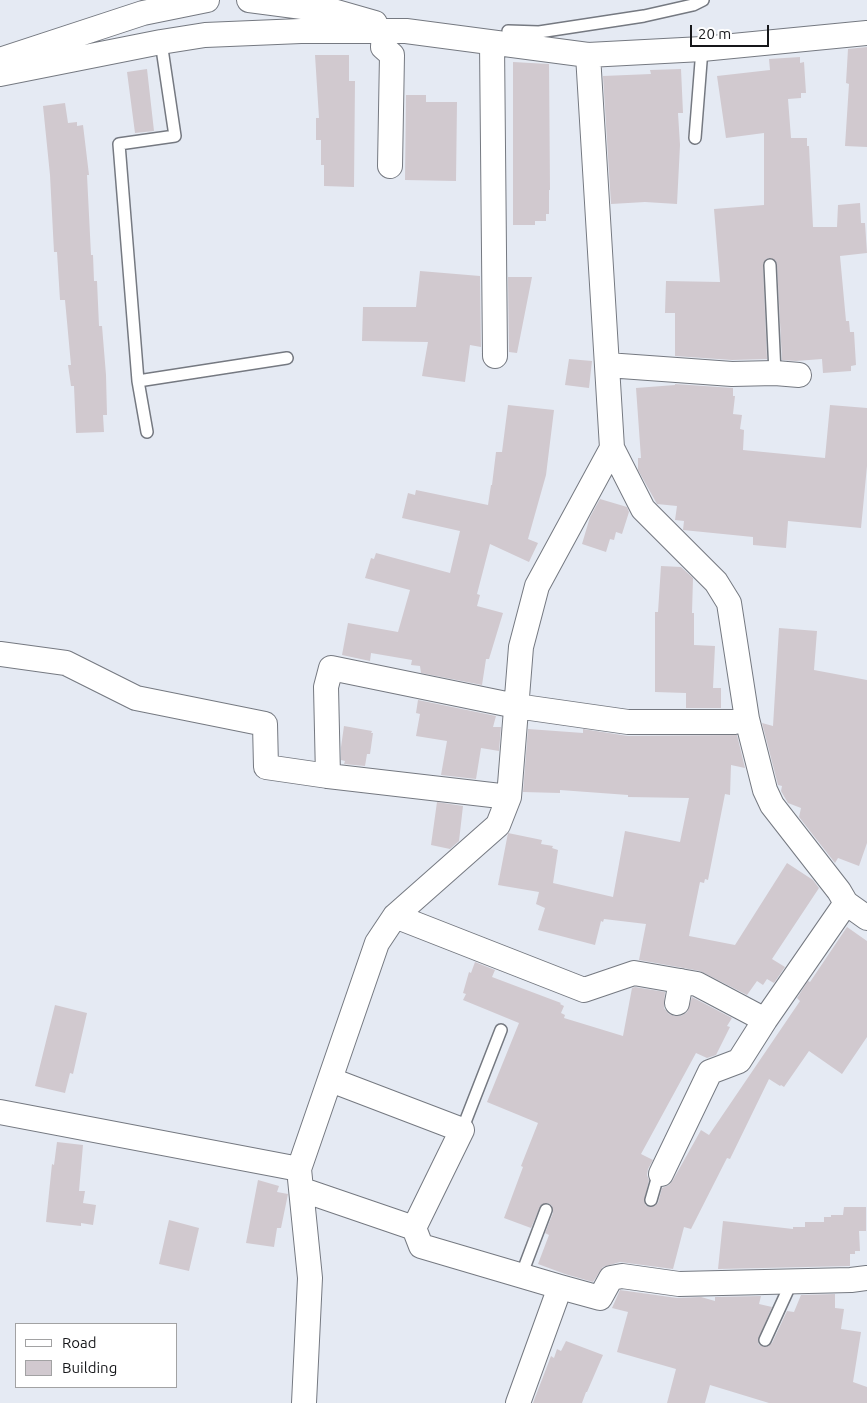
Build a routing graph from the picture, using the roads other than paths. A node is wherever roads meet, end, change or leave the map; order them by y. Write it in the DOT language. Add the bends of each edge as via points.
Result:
graph roads {
  1 [pos="206,0"];
  2 [pos="249,0"];
  3 [pos="703,0"];
  4 [pos="395,31"];
  5 [pos="867,33"];
  6 [pos="500,37"];
  7 [pos="161,42"];
  8 [pos="702,49"];
  9 [pos="588,55"];
  10 [pos="0,60"];
  11 [pos="0,74"];
  12 [pos="695,138"];
  13 [pos="390,166"];
  14 [pos="770,265"];
  15 [pos="496,356"];
  16 [pos="286,358"];
  17 [pos="607,365"];
  18 [pos="775,373"];
  19 [pos="799,375"];
  20 [pos="138,381"];
  21 [pos="147,432"];
  22 [pos="612,448"];
  23 [pos="0,654"];
  24 [pos="516,706"];
  25 [pos="747,719"];
  26 [pos="328,776"];
  27 [pos="509,797"];
  28 [pos="846,903"];
  29 [pos="395,916"];
  30 [pos="867,918"];
  31 [pos="765,1020"];
  32 [pos="501,1030"];
  33 [pos="331,1080"];
  34 [pos="0,1112"];
  35 [pos="462,1130"];
  36 [pos="661,1174"];
  37 [pos="301,1180"];
  38 [pos="652,1200"];
  39 [pos="546,1210"];
  40 [pos="414,1228"];
  41 [pos="521,1276"];
  42 [pos="867,1278"];
  43 [pos="792,1281"];
  44 [pos="560,1287"];
  45 [pos="765,1340"];
  46 [pos="304,1403"];
  47 [pos="518,1403"];
  1 -- 10 [label="street" via="143,13"];
  2 -- 4 [label="street" via="333,11"];
  3 -- 6 [label="lane" via="644,16"];
  4 -- 6 [label="street"];
  4 -- 7 [label="street" via="301,30 205,35"];
  4 -- 13 [label="street" via="384,46 392,55"];
  5 -- 8 [label="street"];
  6 -- 9 [label="street"];
  6 -- 15 [label="street"];
  7 -- 11 [label="street"];
  7 -- 20 [label="lane" via="175,136 119,144"];
  8 -- 9 [label="street"];
  8 -- 12 [label="lane"];
  9 -- 17 [label="street"];
  14 -- 18 [label="lane"];
  16 -- 20 [label="lane"];
  17 -- 18 [label="street" via="732,374"];
  17 -- 22 [label="street"];
  18 -- 19 [label="street"];
  20 -- 21 [label="lane"];
  22 -- 24 [label="street" via="537,586 520,647"];
  22 -- 25 [label="street" via="643,509 716,582 729,603"];
  23 -- 26 [label="street" via="66,663 136,698 265,724 266,767"];
  24 -- 25 [label="street" via="628,722 734,722"];
  24 -- 26 [label="street" via="331,668 326,687"];
  24 -- 27 [label="street"];
  25 -- 28 [label="street" via="765,790 772,804 840,890"];
  26 -- 27 [label="street"];
  27 -- 29 [label="street" via="498,825"];
  28 -- 30 [label="street"];
  28 -- 31 [label="street"];
  29 -- 31 [label="street" via="584,990 634,972 679,992 697,984"];
  29 -- 33 [label="street" via="377,942"];
  31 -- 36 [label="street" via="739,1061 740,1067 710,1072 681,1146"];
  32 -- 35 [label="lane"];
  33 -- 35 [label="street"];
  33 -- 37 [label="street"];
  34 -- 37 [label="street"];
  35 -- 40 [label="street"];
  36 -- 38 [label="lane"];
  37 -- 40 [label="street"];
  37 -- 46 [label="street" via="310,1278"];
  39 -- 41 [label="lane"];
  40 -- 41 [label="street" via="421,1246"];
  41 -- 44 [label="street"];
  42 -- 43 [label="street"];
  43 -- 44 [label="street" via="679,1284 622,1276 611,1278 600,1298"];
  43 -- 45 [label="lane"];
  44 -- 47 [label="street"];
}
